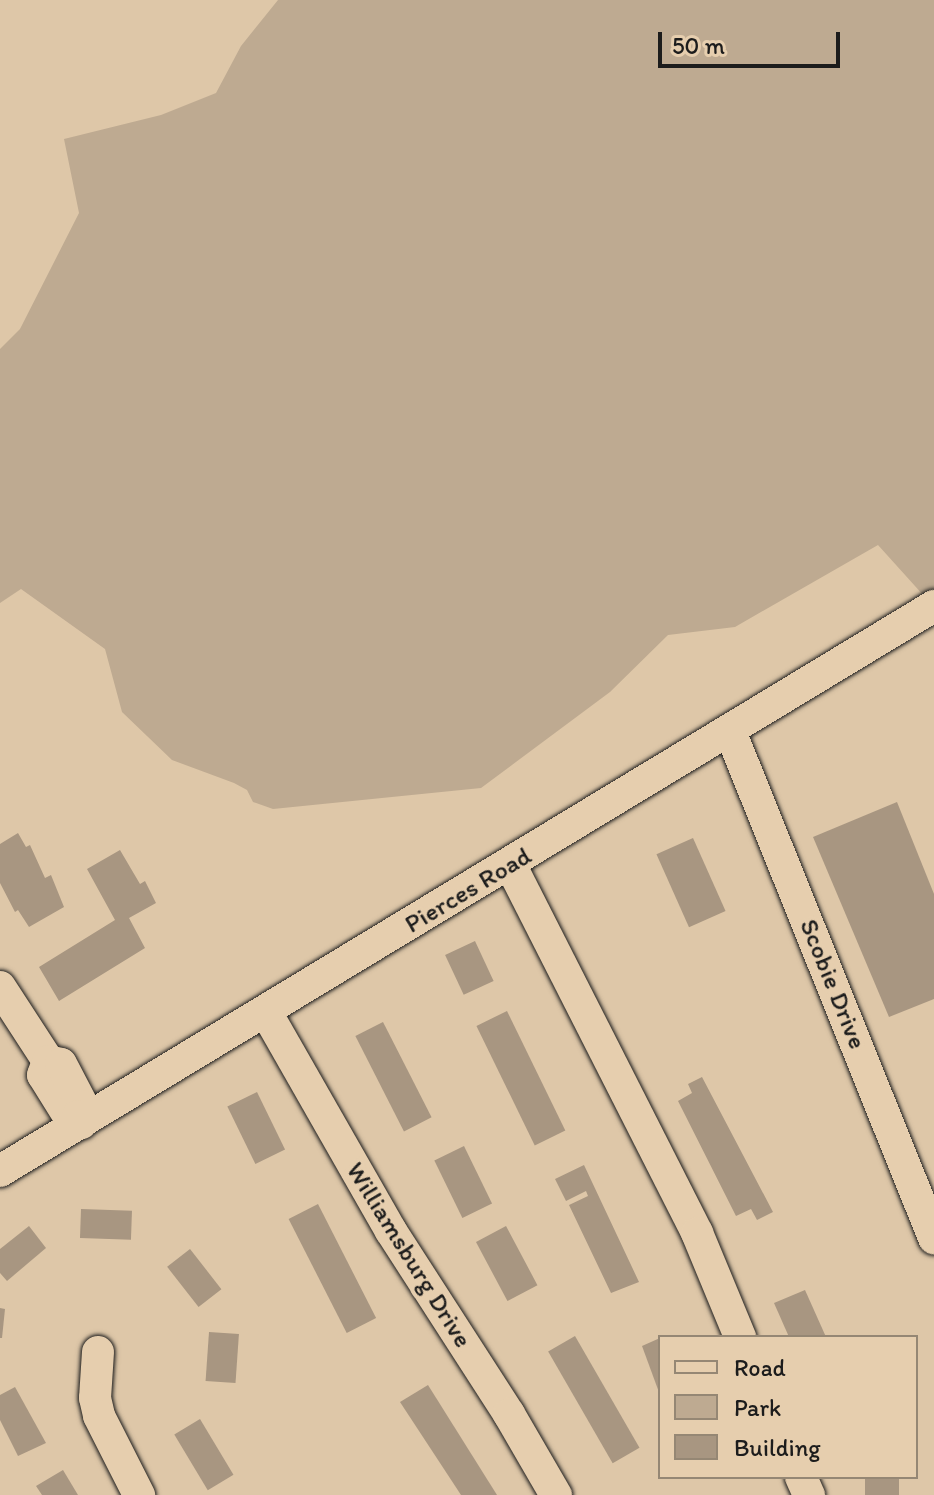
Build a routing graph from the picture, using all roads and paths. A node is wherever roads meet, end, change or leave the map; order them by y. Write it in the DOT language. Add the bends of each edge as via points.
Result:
graph roads {
  1 [pos="934,606"];
  2 [pos="730,731"];
  3 [pos="510,864"];
  4 [pos="0,987"];
  5 [pos="266,1012"];
  6 [pos="80,1119"];
  7 [pos="0,1171"];
  8 [pos="934,1238"];
  9 [pos="739,1335"];
  10 [pos="98,1352"];
  11 [pos="139,1495"];
  12 [pos="556,1495"];
  1 -- 2 [label="street, Pierces Road"];
  2 -- 3 [label="street, Pierces Road"];
  2 -- 8 [label="street, Scobie Drive"];
  3 -- 5 [label="street, Pierces Road"];
  3 -- 9 [label="street" via="697,1233"];
  4 -- 6 [label="street" via="48,1061 61,1064 83,1106"];
  5 -- 6 [label="street, Pierces Road"];
  5 -- 12 [label="street, Williamsburg Drive" via="391,1231"];
  6 -- 7 [label="street, Pierces Road"];
  10 -- 11 [label="street" via="99,1416"];
}
